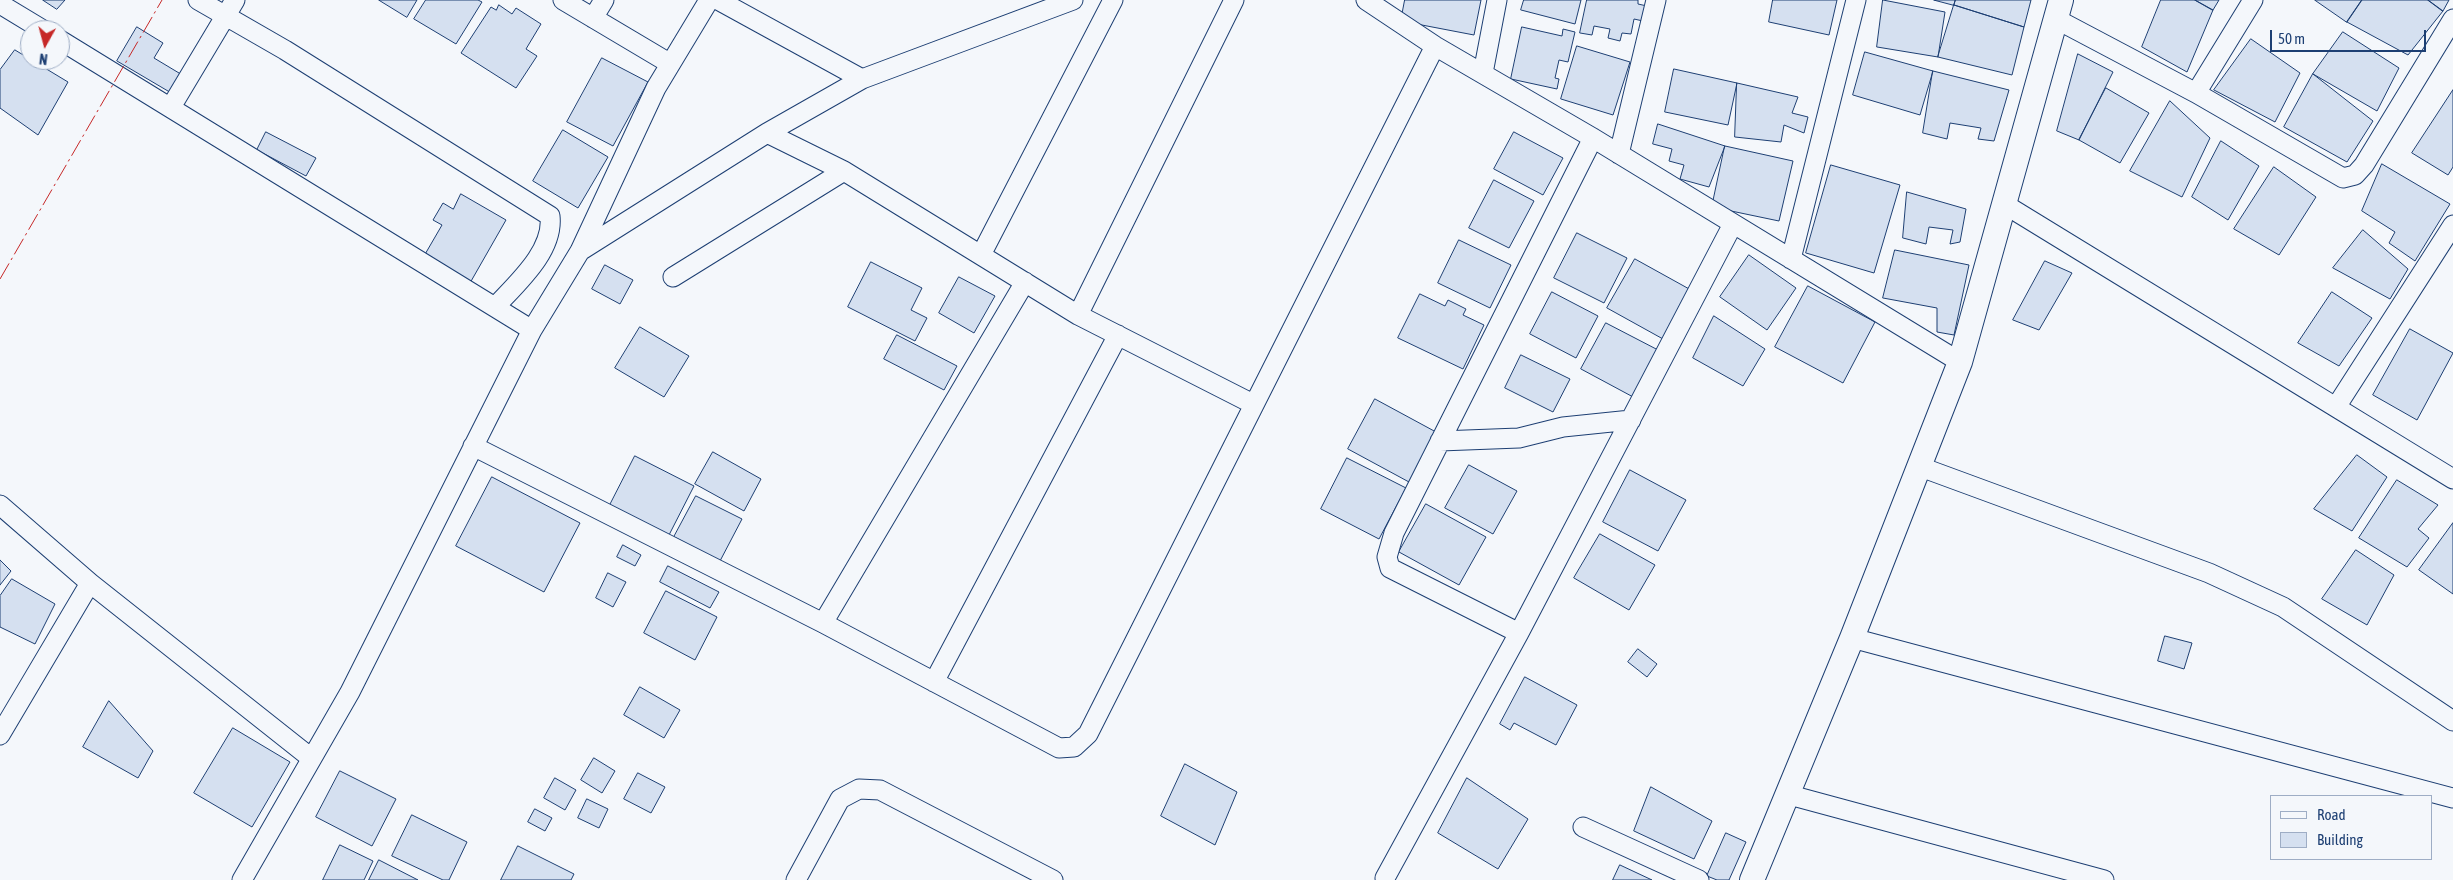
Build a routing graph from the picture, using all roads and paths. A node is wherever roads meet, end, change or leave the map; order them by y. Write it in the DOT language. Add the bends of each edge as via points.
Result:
graph roads {
  1 [pos="198,0"];
  2 [pos="563,0"];
  3 [pos="604,0"];
  4 [pos="709,0"];
  5 [pos="718,0"];
  6 [pos="1073,0"];
  7 [pos="1113,0"];
  8 [pos="1234,0"];
  9 [pos="1366,0"];
  10 [pos="1496,0"];
  11 [pos="1656,0"];
  12 [pos="1856,0"];
  13 [pos="2253,0"];
  14 [pos="0,4"];
  15 [pos="230,8"];
  16 [pos="2058,9"];
  17 [pos="593,18"];
  18 [pos="2453,19"];
  19 [pos="26,20"];
  20 [pos="70,46"];
  21 [pos="1435,46"];
  22 [pos="669,64"];
  23 [pos="1483,73"];
  24 [pos="862,79"];
  25 [pos="2196,93"];
  26 [pos="171,107"];
  27 [pos="767,133"];
  28 [pos="1593,138"];
  29 [pos="1619,154"];
  30 [pos="844,172"];
  31 [pos="2004,204"];
  32 [pos="1733,224"];
  33 [pos="2453,225"];
  34 [pos="580,251"];
  35 [pos="981,255"];
  36 [pos="1791,259"];
  37 [pos="673,277"];
  38 [pos="1025,282"];
  39 [pos="495,307"];
  40 [pos="1078,315"];
  41 [pos="532,330"];
  42 [pos="1118,335"];
  43 [pos="1960,362"];
  44 [pos="1253,404"];
  45 [pos="2336,407"];
  46 [pos="1631,420"];
  47 [pos="1440,441"];
  48 [pos="473,446"];
  49 [pos="1918,466"];
  50 [pos="2453,478"];
  51 [pos="0,506"];
  52 [pos="90,583"];
  53 [pos="823,623"];
  54 [pos="1519,633"];
  55 [pos="1852,638"];
  56 [pos="934,682"];
  57 [pos="2453,721"];
  58 [pos="0,735"];
  59 [pos="311,758"];
  60 [pos="1786,794"];
  61 [pos="2453,798"];
  62 [pos="1583,827"];
  63 [pos="1022,873"];
  64 [pos="1385,878"];
  65 [pos="242,880"];
  66 [pos="796,880"];
  67 [pos="1053,880"];
  68 [pos="1699,880"];
  69 [pos="1752,880"];
  70 [pos="2104,880"];
  1 -- 15 [label="street"];
  2 -- 17 [label="street"];
  3 -- 17 [label="street"];
  4 -- 22 [label="street"];
  5 -- 24 [label="street"];
  6 -- 24 [label="street"];
  7 -- 35 [label="street"];
  8 -- 40 [label="street"];
  9 -- 21 [label="street"];
  10 -- 23 [label="street"];
  11 -- 29 [label="street"];
  12 -- 36 [label="street"];
  13 -- 25 [label="street"];
  14 -- 19 [label="street"];
  15 -- 26 [label="street"];
  15 -- 39 [label="street" via="293,55 550,216 552,229 547,242 526,274"];
  16 -- 25 [label="street"];
  16 -- 31 [label="street"];
  17 -- 22 [label="street"];
  18 -- 25 [label="street" via="2355,175 2343,178"];
  20 -- 26 [label="street"];
  21 -- 23 [label="street"];
  21 -- 44 [label="street"];
  22 -- 34 [label="street"];
  23 -- 28 [label="street"];
  24 -- 27 [label="street"];
  26 -- 39 [label="street"];
  27 -- 30 [label="street"];
  27 -- 34 [label="street"];
  28 -- 29 [label="street"];
  28 -- 47 [label="street"];
  29 -- 32 [label="street"];
  30 -- 35 [label="street"];
  30 -- 37 [label="street"];
  31 -- 43 [label="street"];
  31 -- 45 [label="street"];
  32 -- 36 [label="street"];
  32 -- 46 [label="street"];
  33 -- 45 [label="street"];
  34 -- 41 [label="street"];
  35 -- 38 [label="street"];
  36 -- 43 [label="street"];
  38 -- 40 [label="street"];
  38 -- 53 [label="street"];
  39 -- 41 [label="street"];
  40 -- 42 [label="street"];
  41 -- 48 [label="street"];
  42 -- 44 [label="street"];
  42 -- 56 [label="street"];
  43 -- 49 [label="street"];
  44 -- 56 [label="street" via="1088,734 1074,747 1058,748"];
  45 -- 50 [label="street"];
  46 -- 47 [label="street" via="1563,427 1519,438"];
  46 -- 54 [label="street"];
  47 -- 54 [label="street" via="1394,533 1387,557 1390,568"];
  48 -- 53 [label="street"];
  48 -- 59 [label="street" via="354,684"];
  49 -- 55 [label="street"];
  49 -- 57 [label="street" via="2209,573 2283,607"];
  51 -- 52 [label="street"];
  52 -- 58 [label="street"];
  52 -- 59 [label="street"];
  53 -- 56 [label="street"];
  54 -- 64 [label="street"];
  55 -- 60 [label="street"];
  55 -- 61 [label="street"];
  59 -- 65 [label="street"];
  60 -- 69 [label="street"];
  60 -- 70 [label="street"];
  62 -- 68 [label="street"];
  63 -- 66 [label="street" via="880,790 859,789 840,799"];
  63 -- 67 [label="street"];
}
